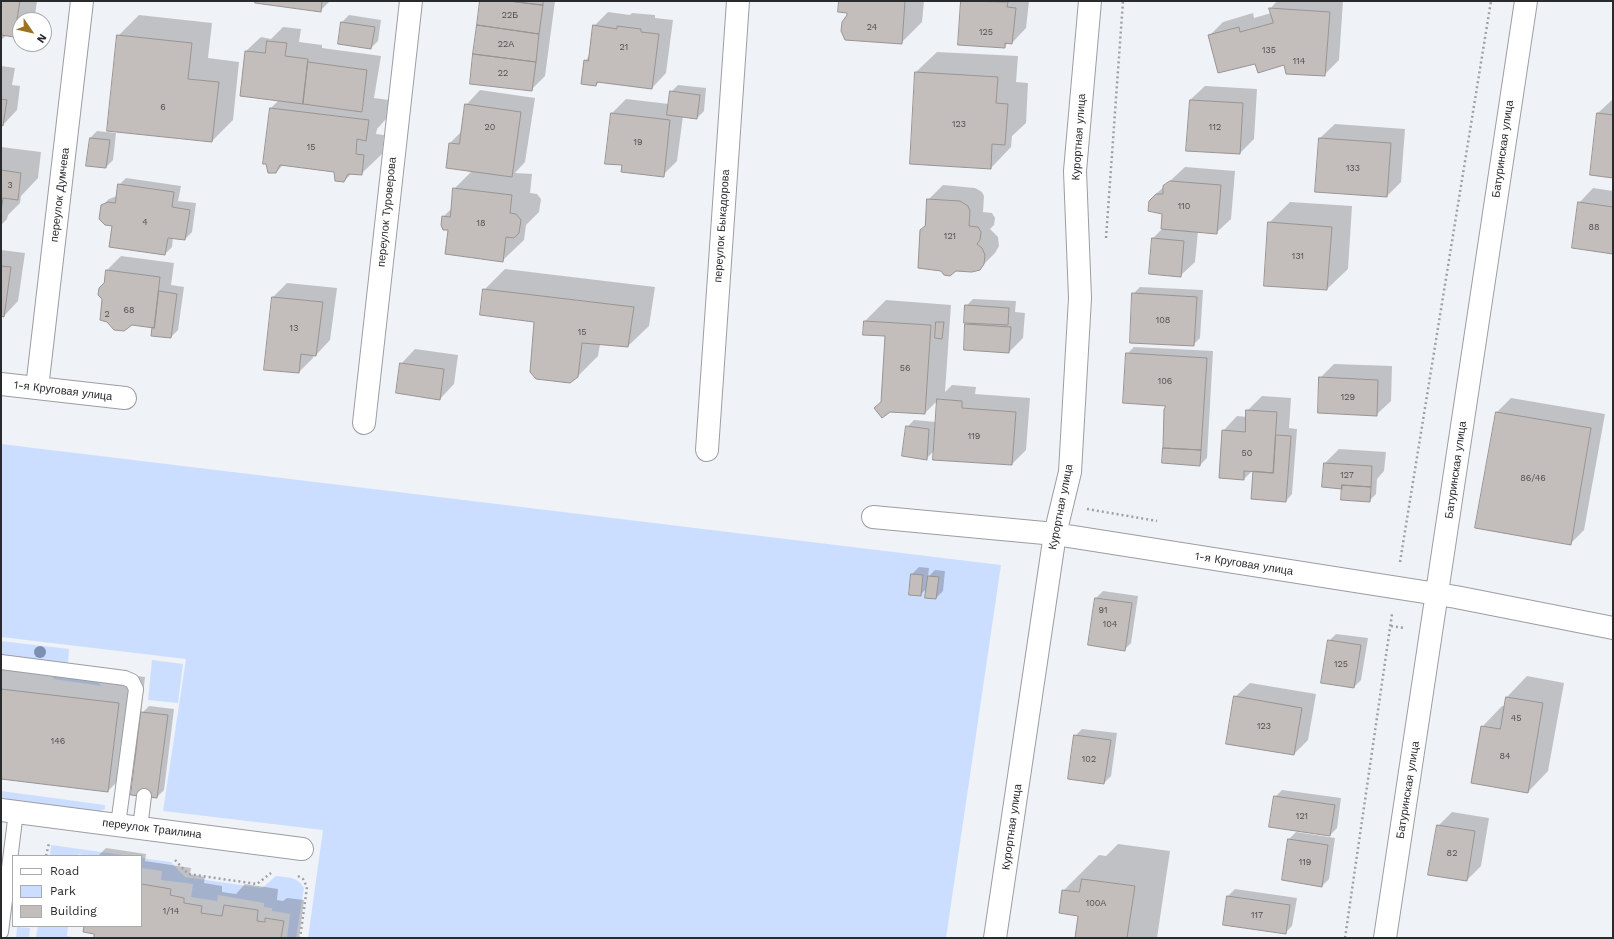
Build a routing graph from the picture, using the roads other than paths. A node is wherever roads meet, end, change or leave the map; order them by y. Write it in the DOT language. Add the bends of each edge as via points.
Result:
graph roads {
  1 [pos="82,1"];
  2 [pos="410,1"];
  3 [pos="738,1"];
  4 [pos="1090,1"];
  5 [pos="1526,1"];
  6 [pos="1,384"];
  7 [pos="37,388"];
  8 [pos="125,398"];
  9 [pos="364,423"];
  10 [pos="707,450"];
  11 [pos="874,517"];
  12 [pos="1055,534"];
  13 [pos="1437,594"];
  14 [pos="1613,628"];
  15 [pos="1,662"];
  16 [pos="144,796"];
  17 [pos="9,811"];
  18 [pos="118,825"];
  19 [pos="140,828"];
  20 [pos="302,849"];
  21 [pos="1,932"];
  22 [pos="996,938"];
  23 [pos="1385,938"];
  1 -- 7 [label="street, переулок Думчева"];
  2 -- 9 [label="street, переулок Туроверова"];
  3 -- 10 [label="street, переулок Быкадорова"];
  4 -- 12 [label="street, Курортная улица" via="1075,171 1080,298 1070,472"];
  5 -- 13 [label="street, Батуринская улица"];
  6 -- 7 [label="street, 1-я Круговая улица"];
  7 -- 8 [label="street, 1-я Круговая улица"];
  11 -- 12 [label="street, 1-я Круговая улица"];
  12 -- 13 [label="street, 1-я Круговая улица"];
  12 -- 22 [label="street, Курортная улица"];
  13 -- 14 [label="street, 1-я Круговая улица"];
  13 -- 23 [label="street, Батуринская улица"];
  15 -- 18 [label="lane" via="125,678 132,682 136,689"];
  16 -- 19 [label="lane"];
  17 -- 18 [label="street, переулок Траилина"];
  17 -- 21 [label="lane"];
  18 -- 19 [label="street, переулок Траилина"];
  19 -- 20 [label="street, переулок Траилина"];
}
